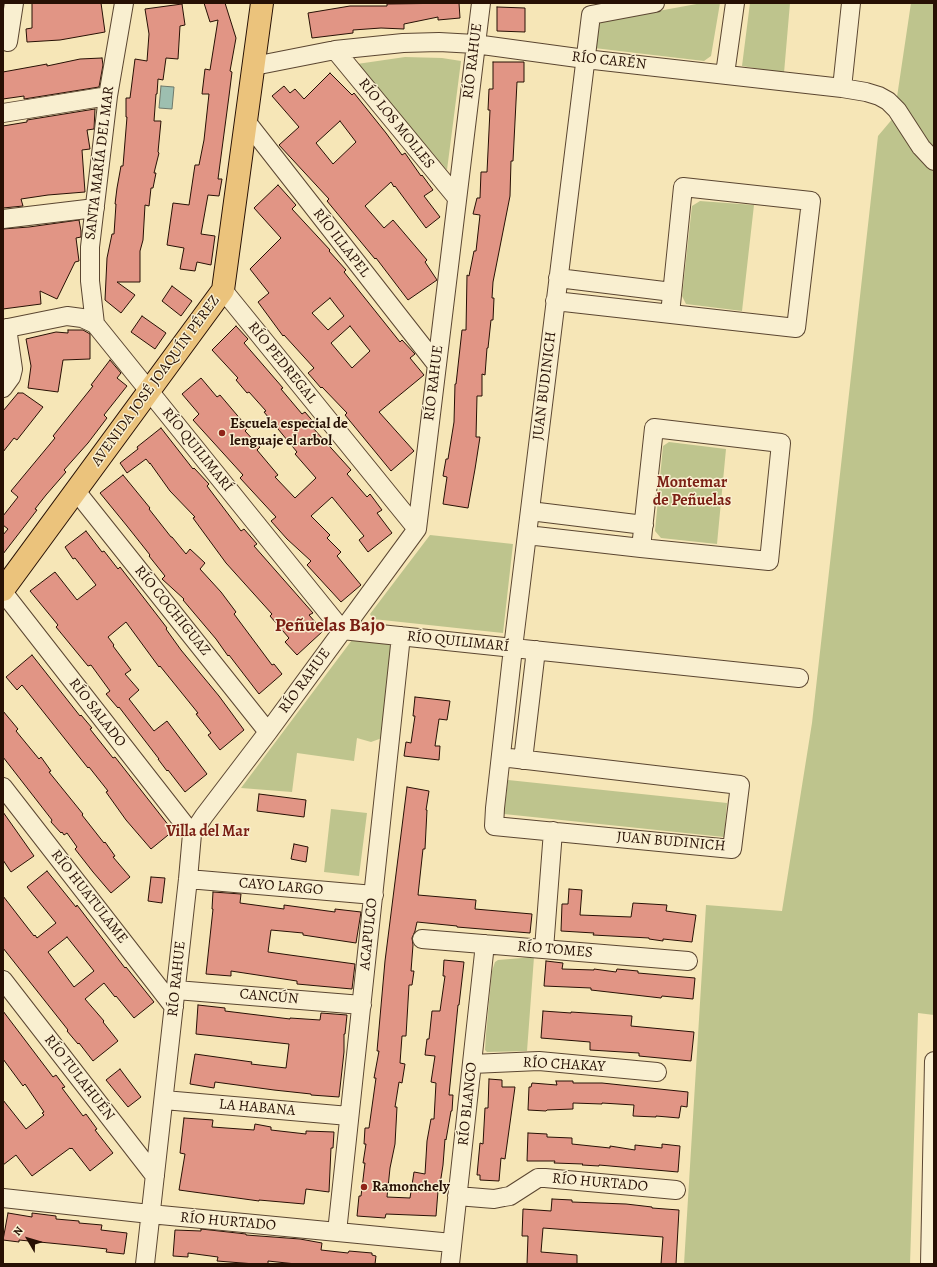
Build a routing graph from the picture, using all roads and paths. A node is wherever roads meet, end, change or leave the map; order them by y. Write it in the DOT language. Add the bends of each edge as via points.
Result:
graph roads {
  1 [pos="14,3"];
  2 [pos="124,3"];
  3 [pos="262,3"];
  4 [pos="480,3"];
  5 [pos="655,3"];
  6 [pos="734,3"];
  7 [pos="851,3"];
  8 [pos="8,42"];
  9 [pos="475,44"];
  10 [pos="335,50"];
  11 [pos="585,59"];
  12 [pos="254,66"];
  13 [pos="725,74"];
  14 [pos="842,88"];
  15 [pos="108,96"];
  16 [pos="3,113"];
  17 [pos="246,120"];
  18 [pos="934,161"];
  19 [pos="457,198"];
  20 [pos="95,208"];
  21 [pos="3,220"];
  22 [pos="558,278"];
  23 [pos="90,287"];
  24 [pos="222,290"];
  25 [pos="672,292"];
  26 [pos="555,301"];
  27 [pos="670,314"];
  28 [pos="67,316"];
  29 [pos="95,324"];
  30 [pos="5,329"];
  31 [pos="436,365"];
  32 [pos="3,388"];
  33 [pos="149,391"];
  34 [pos="76,491"];
  35 [pos="530,511"];
  36 [pos="644,525"];
  37 [pos="417,529"];
  38 [pos="527,535"];
  39 [pos="641,548"];
  40 [pos="3,591"];
  41 [pos="342,630"];
  42 [pos="400,636"];
  43 [pos="513,648"];
  44 [pos="536,650"];
  45 [pos="799,678"];
  46 [pos="268,732"];
  47 [pos="501,757"];
  48 [pos="523,760"];
  49 [pos="3,787"];
  50 [pos="553,831"];
  51 [pos="192,834"];
  52 [pos="188,879"];
  53 [pos="374,895"];
  54 [pos="422,939"];
  55 [pos="485,944"];
  56 [pos="544,949"];
  57 [pos="688,961"];
  58 [pos="3,980"];
  59 [pos="175,998"];
  60 [pos="362,1005"];
  61 [pos="934,1061"];
  62 [pos="472,1064"];
  63 [pos="657,1072"];
  64 [pos="164,1100"];
  65 [pos="349,1116"];
  66 [pos="156,1176"];
  67 [pos="676,1190"];
  68 [pos="458,1196"];
  69 [pos="3,1198"];
  70 [pos="150,1214"];
  71 [pos="337,1232"];
  72 [pos="452,1243"];
  73 [pos="145,1264"];
  74 [pos="450,1264"];
  75 [pos="930,1264"];
  1 -- 8 [label="street"];
  2 -- 15 [label="street, SANTA MARÍA DEL MAR"];
  3 -- 12 [label="main road, AVENIDA JOSÉ JOAQUÍN PÉREZ"];
  4 -- 9 [label="street, RÍO RAHUE"];
  5 -- 11 [label="street, JUAN BUDINICH" via="591,15"];
  6 -- 13 [label="street"];
  7 -- 14 [label="street"];
  9 -- 10 [label="street, RÍO CARÉN" via="403,43"];
  9 -- 11 [label="street, RÍO CARÉN"];
  9 -- 19 [label="street, RÍO RAHUE"];
  10 -- 12 [label="street, RÍO CARÉN"];
  10 -- 19 [label="street, RÍO LOS MOLLES"];
  11 -- 13 [label="street, RÍO CARÉN"];
  11 -- 22 [label="street, JUAN BUDINICH"];
  12 -- 17 [label="main road, AVENIDA JOSÉ JOAQUÍN PÉREZ"];
  13 -- 14 [label="street, RÍO CARÉN"];
  14 -- 18 [label="street, RÍO CARÉN" via="866,92 888,101"];
  15 -- 16 [label="street"];
  15 -- 20 [label="street, SANTA MARÍA DEL MAR"];
  17 -- 24 [label="main road, AVENIDA JOSÉ JOAQUÍN PÉREZ"];
  17 -- 31 [label="street, RÍO ILLAPEL"];
  19 -- 31 [label="street, RÍO RAHUE"];
  20 -- 21 [label="street"];
  20 -- 23 [label="street, SANTA MARÍA DEL MAR" via="90,247"];
  22 -- 25 [label="street"];
  22 -- 26 [label="street, JUAN BUDINICH"];
  23 -- 28 [label="street" via="80,306"];
  23 -- 29 [label="street, SANTA MARÍA DEL MAR"];
  24 -- 33 [label="main road, AVENIDA JOSÉ JOAQUÍN PÉREZ"];
  24 -- 37 [label="street, RÍO PEDREGAL"];
  25 -- 27 [label="street"];
  25 -- 27 [label="street" via="684,186 811,201 796,328"];
  26 -- 27 [label="street"];
  26 -- 35 [label="street, JUAN BUDINICH"];
  28 -- 29 [label="street" via="82,318"];
  28 -- 30 [label="street"];
  29 -- 33 [label="street, RÍO QUILIMARÍ"];
  30 -- 32 [label="street" via="13,369 12,377"];
  31 -- 37 [label="street, RÍO RAHUE"];
  33 -- 34 [label="main road, AVENIDA JOSÉ JOAQUÍN PÉREZ"];
  33 -- 41 [label="street, RÍO QUILIMARÍ"];
  34 -- 40 [label="main road, AVENIDA JOSÉ JOAQUÍN PÉREZ"];
  34 -- 46 [label="street, RÍO COCHIGUAZ"];
  35 -- 36 [label="street"];
  35 -- 38 [label="street, JUAN BUDINICH"];
  36 -- 39 [label="street"];
  36 -- 39 [label="street" via="654,428 781,443 769,561"];
  37 -- 41 [label="street, RÍO RAHUE"];
  38 -- 39 [label="street"];
  38 -- 43 [label="street, JUAN BUDINICH"];
  40 -- 51 [label="street, RÍO SALADO"];
  41 -- 42 [label="street, RÍO QUILIMARÍ"];
  41 -- 46 [label="street, RÍO RAHUE"];
  42 -- 43 [label="street, RÍO QUILIMARÍ"];
  42 -- 53 [label="street, ACAPULCO"];
  43 -- 44 [label="street, RÍO QUILIMARÍ"];
  43 -- 47 [label="street, JUAN BUDINICH"];
  44 -- 45 [label="street, RÍO QUILIMARÍ"];
  44 -- 48 [label="street"];
  46 -- 51 [label="street, RÍO RAHUE"];
  47 -- 48 [label="street, JUAN BUDINICH"];
  47 -- 50 [label="street, JUAN BUDINICH" via="494,826"];
  48 -- 50 [label="street, JUAN BUDINICH" via="740,785 732,849"];
  49 -- 59 [label="street, RÍO HUATULAME"];
  50 -- 56 [label="street"];
  51 -- 52 [label="street, RÍO RAHUE"];
  52 -- 53 [label="street, CAYO LARGO"];
  52 -- 59 [label="street, RÍO RAHUE"];
  53 -- 60 [label="street, ACAPULCO"];
  54 -- 55 [label="street, RÍO TOMES"];
  55 -- 56 [label="street, RÍO TOMES"];
  55 -- 62 [label="street, RÍO BLANCO"];
  56 -- 57 [label="street, RÍO TOMES"];
  58 -- 66 [label="street, RÍO TULAHUÉN"];
  59 -- 60 [label="street, CANCÚN"];
  59 -- 64 [label="street, RÍO RAHUE"];
  60 -- 65 [label="street, ACAPULCO"];
  61 -- 75 [label="street"];
  62 -- 63 [label="street, RÍO CHAKAY" via="539,1061"];
  62 -- 68 [label="street, RÍO BLANCO"];
  64 -- 65 [label="street, LA HABANA"];
  64 -- 66 [label="street, RÍO RAHUE"];
  65 -- 71 [label="street, ACAPULCO"];
  66 -- 70 [label="street, RÍO RAHUE"];
  67 -- 68 [label="street, RÍO HURTADO" via="538,1178 510,1196 494,1199"];
  68 -- 72 [label="street, RÍO BLANCO"];
  69 -- 70 [label="street, RÍO HURTADO"];
  70 -- 71 [label="street, RÍO HURTADO"];
  70 -- 73 [label="street, RÍO RAHUE"];
  71 -- 72 [label="street, RÍO HURTADO"];
  72 -- 74 [label="street, RÍO BLANCO"];
}
